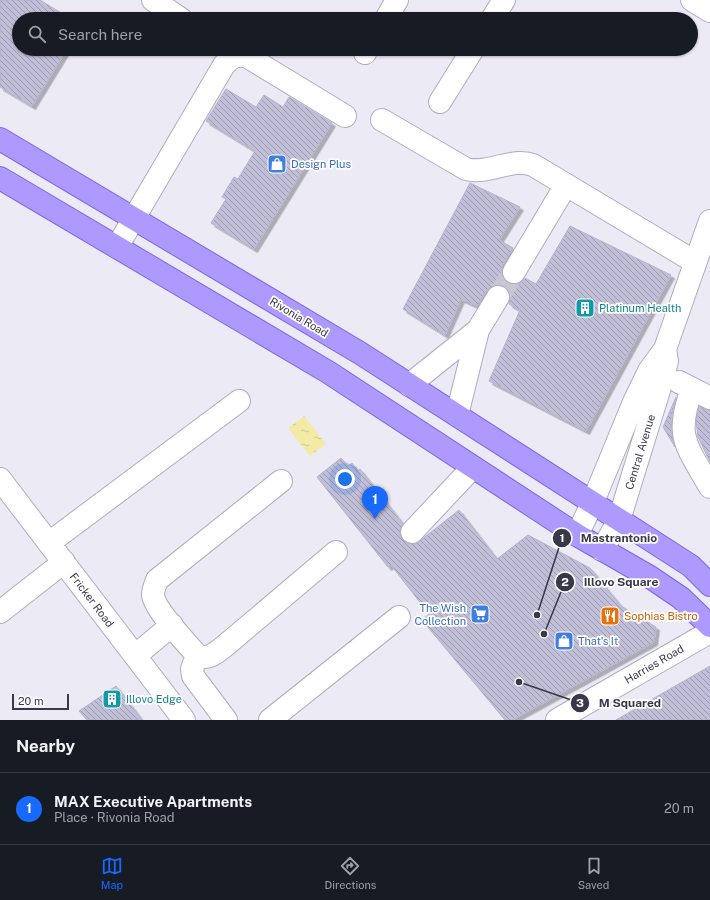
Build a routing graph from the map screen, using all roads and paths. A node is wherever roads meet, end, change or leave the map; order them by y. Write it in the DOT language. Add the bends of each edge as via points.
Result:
graph roads {
  1 [pos="153,0"];
  2 [pos="397,0"];
  3 [pos="504,0"];
  4 [pos="171,12"];
  5 [pos="390,12"];
  6 [pos="496,12"];
  7 [pos="228,56"];
  8 [pos="244,56"];
  9 [pos="469,56"];
  10 [pos="440,102"];
  11 [pos="345,116"];
  12 [pos="382,120"];
  13 [pos="0,139"];
  14 [pos="0,178"];
  15 [pos="566,185"];
  16 [pos="134,219"];
  17 [pos="710,221"];
  18 [pos="117,247"];
  19 [pos="695,262"];
  20 [pos="514,272"];
  21 [pos="498,297"];
  22 [pos="478,330"];
  23 [pos="665,349"];
  24 [pos="664,374"];
  25 [pos="409,385"];
  26 [pos="701,394"];
  27 [pos="239,401"];
  28 [pos="456,415"];
  29 [pos="473,467"];
  30 [pos="0,479"];
  31 [pos="281,481"];
  32 [pos="710,487"];
  33 [pos="592,504"];
  34 [pos="619,520"];
  35 [pos="412,532"];
  36 [pos="577,535"];
  37 [pos="49,543"];
  38 [pos="602,550"];
  39 [pos="336,552"];
  40 [pos="64,562"];
  41 [pos="691,566"];
  42 [pos="710,578"];
  43 [pos="710,585"];
  44 [pos="0,612"];
  45 [pos="400,617"];
  46 [pos="172,625"];
  47 [pos="710,626"];
  48 [pos="710,632"];
  49 [pos="197,655"];
  50 [pos="135,656"];
  51 [pos="184,720"];
  52 [pos="226,720"];
  53 [pos="270,720"];
  54 [pos="557,720"];
  1 -- 4 [label="street"];
  2 -- 5 [label="street"];
  3 -- 6 [label="street"];
  7 -- 16 [label="street"];
  8 -- 11 [label="street"];
  9 -- 10 [label="street"];
  12 -- 15 [label="street" via="466,169 479,170 527,163"];
  13 -- 16 [label="main road, Rivonia Road"];
  14 -- 18 [label="main road"];
  15 -- 19 [label="street"];
  15 -- 20 [label="street"];
  16 -- 18 [label="street"];
  16 -- 25 [label="main road, Rivonia Road" via="360,353"];
  17 -- 19 [label="street, Central Avenue"];
  18 -- 29 [label="main road" via="328,372"];
  19 -- 23 [label="street, Central Avenue"];
  21 -- 22 [label="street"];
  22 -- 25 [label="street"];
  22 -- 28 [label="street"];
  23 -- 24 [label="street, Central Avenue" via="667,361"];
  23 -- 33 [label="street, Central Avenue" via="656,359 634,402"];
  24 -- 26 [label="street"];
  24 -- 34 [label="street, Central Avenue"];
  25 -- 28 [label="main road, Rivonia Road"];
  26 -- 32 [label="street" via="683,421 683,435"];
  27 -- 37 [label="street"];
  28 -- 33 [label="main road, Rivonia Road"];
  29 -- 35 [label="street"];
  29 -- 36 [label="main road"];
  30 -- 37 [label="street, Fricker Road"];
  31 -- 46 [label="street" via="157,580 153,595 155,602"];
  33 -- 34 [label="main road, Rivonia Road"];
  33 -- 36 [label="street, Central Avenue"];
  34 -- 38 [label="street, Central Avenue"];
  34 -- 41 [label="main road, Rivonia Road"];
  36 -- 38 [label="main road"];
  37 -- 40 [label="street, Fricker Road"];
  38 -- 47 [label="main road" via="681,598"];
  39 -- 49 [label="street" via="215,654 202,658"];
  40 -- 44 [label="street"];
  40 -- 50 [label="street, Fricker Road"];
  41 -- 42 [label="main road"];
  41 -- 43 [label="main road"];
  45 -- 53 [label="street"];
  46 -- 49 [label="street"];
  46 -- 50 [label="street"];
  48 -- 54 [label="street, Harries Road"];
  49 -- 52 [label="street" via="192,669 193,676"];
  50 -- 51 [label="street, Fricker Road"];
}
